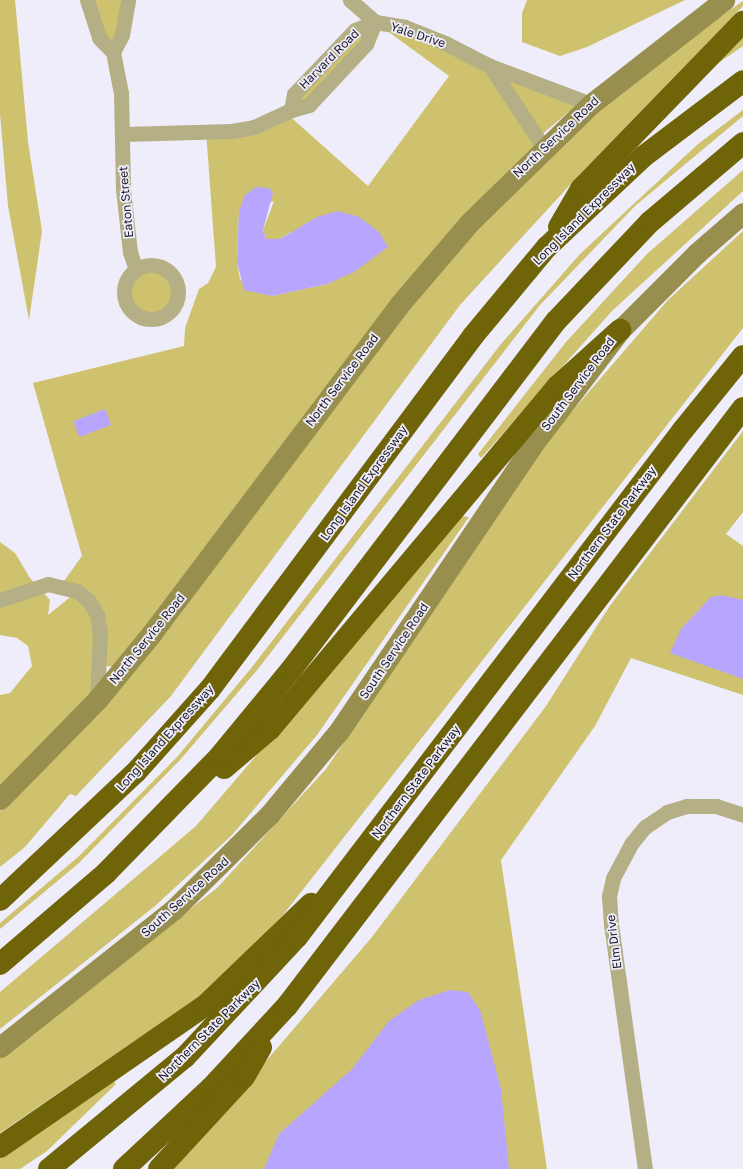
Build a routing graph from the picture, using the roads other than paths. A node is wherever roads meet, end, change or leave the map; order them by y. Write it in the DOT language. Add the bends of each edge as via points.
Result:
graph roads {
  1 [pos="88,0"];
  2 [pos="128,0"];
  3 [pos="350,0"];
  4 [pos="724,0"];
  5 [pos="375,22"];
  6 [pos="743,22"];
  7 [pos="113,52"];
  8 [pos="490,66"];
  9 [pos="743,81"];
  10 [pos="591,104"];
  11 [pos="123,134"];
  12 [pos="743,143"];
  13 [pos="544,148"];
  14 [pos="743,213"];
  15 [pos="547,247"];
  16 [pos="136,269"];
  17 [pos="620,330"];
  18 [pos="743,356"];
  19 [pos="743,408"];
  20 [pos="0,600"];
  21 [pos="97,700"];
  22 [pos="0,798"];
  23 [pos="743,816"];
  24 [pos="147,834"];
  25 [pos="350,870"];
  26 [pos="0,900"];
  27 [pos="0,964"];
  28 [pos="287,1006"];
  29 [pos="0,1047"];
  30 [pos="0,1147"];
  31 [pos="49,1169"];
  32 [pos="124,1169"];
  33 [pos="159,1169"];
  34 [pos="645,1169"];
  1 -- 7 [label="street" via="99,38"];
  2 -- 7 [label="street" via="122,35"];
  3 -- 5 [label="street, Yale Drive"];
  4 -- 10 [label="main road, North Service Road"];
  5 -- 8 [label="street, Yale Drive" via="404,27 439,40"];
  5 -- 11 [label="street, Harvard Road" via="355,30 294,94 291,110 254,127 232,131"];
  6 -- 15 [label="highway" via="581,189"];
  7 -- 11 [label="street" via="122,102"];
  8 -- 10 [label="street, Yale Drive"];
  8 -- 13 [label="street, Yale Drive"];
  9 -- 15 [label="highway, Long Island Expressway" via="644,156"];
  10 -- 13 [label="main road, North Service Road"];
  11 -- 16 [label="street, Eaton Street" via="123,189 130,252"];
  12 -- 24 [label="highway" via="650,222 556,321 257,712"];
  13 -- 21 [label="main road, North Service Road" via="470,222 399,305 184,592"];
  14 -- 17 [label="main road, South Service Road" via="697,253"];
  15 -- 26 [label="highway, Long Island Expressway" via="473,336 210,689 136,772"];
  17 -- 24 [label="highway" via="558,386 270,729"];
  17 -- 29 [label="main road, South Service Road" via="541,433 338,731 288,794 233,854 173,910"];
  18 -- 25 [label="highway, Northern State Parkway" via="683,430"];
  19 -- 28 [label="highway"];
  20 -- 21 [label="street" via="48,584 62,585 89,601 97,615 100,654"];
  21 -- 22 [label="main road, North Service Road"];
  23 -- 34 [label="street, Elm Drive" via="716,806 686,806 667,812 645,827 631,844 614,878 609,896"];
  24 -- 27 [label="highway" via="68,908"];
  25 -- 30 [label="highway" via="285,926 206,1005"];
  25 -- 31 [label="highway, Northern State Parkway" via="297,937 225,1018 143,1094"];
  28 -- 32 [label="highway" via="211,1088"];
  28 -- 33 [label="highway" via="244,1077"];
}
